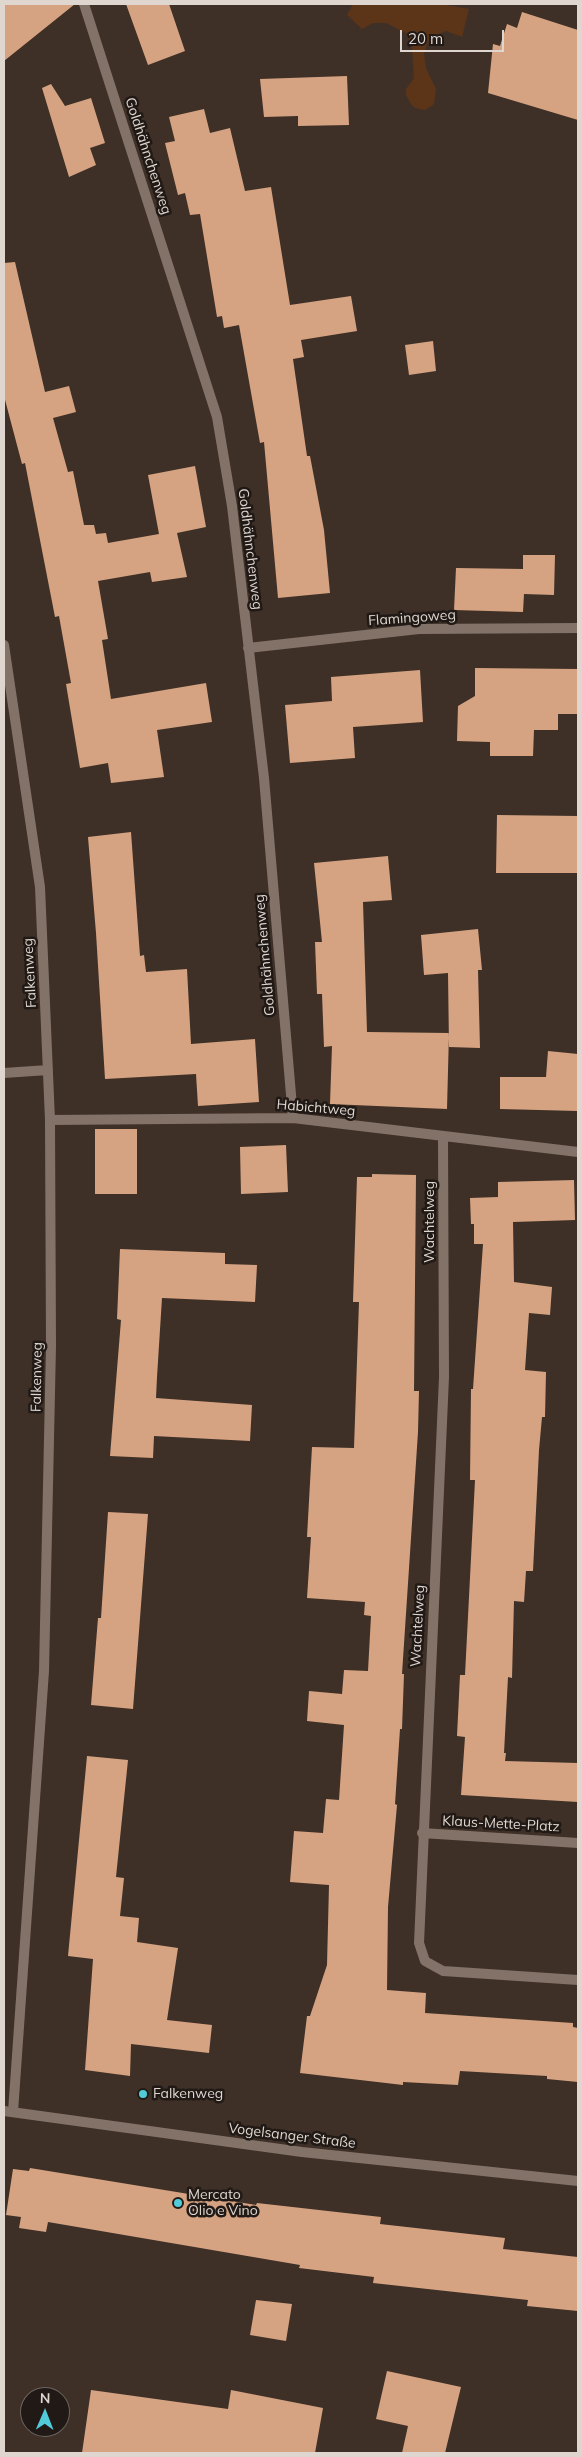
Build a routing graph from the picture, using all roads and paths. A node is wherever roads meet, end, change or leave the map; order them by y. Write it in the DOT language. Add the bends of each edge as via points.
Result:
graph roads {
  1 [pos="84,4"];
  2 [pos="578,628"];
  3 [pos="4,644"];
  4 [pos="248,648"];
  5 [pos="48,1070"];
  6 [pos="4,1073"];
  7 [pos="293,1118"];
  8 [pos="50,1120"];
  9 [pos="443,1136"];
  10 [pos="578,1152"];
  11 [pos="422,1833"];
  12 [pos="578,1843"];
  13 [pos="578,1980"];
  14 [pos="8,2112"];
  15 [pos="578,2181"];
  1 -- 4 [label="street, Goldhähnchenweg" via="217,417 232,506"];
  2 -- 4 [label="street, Flamingoweg" via="419,629"];
  3 -- 5 [label="street, Falkenweg" via="40,887"];
  4 -- 7 [label="street, Goldhähnchenweg" via="264,778"];
  5 -- 6 [label="street"];
  5 -- 8 [label="street, Falkenweg"];
  7 -- 8 [label="street, Habichtweg"];
  7 -- 9 [label="street, Habichtweg"];
  8 -- 14 [label="street, Falkenweg" via="51,1346 44,1671"];
  9 -- 10 [label="street, Habichtweg"];
  9 -- 11 [label="street, Wachtelweg" via="444,1377"];
  11 -- 12 [label="street, Klaus-Mette-Platz"];
  11 -- 13 [label="street, Wachtelweg" via="418,1943 425,1961 443,1972"];
  14 -- 15 [label="street, Vogelsanger Straße" via="302,2152"];
}
